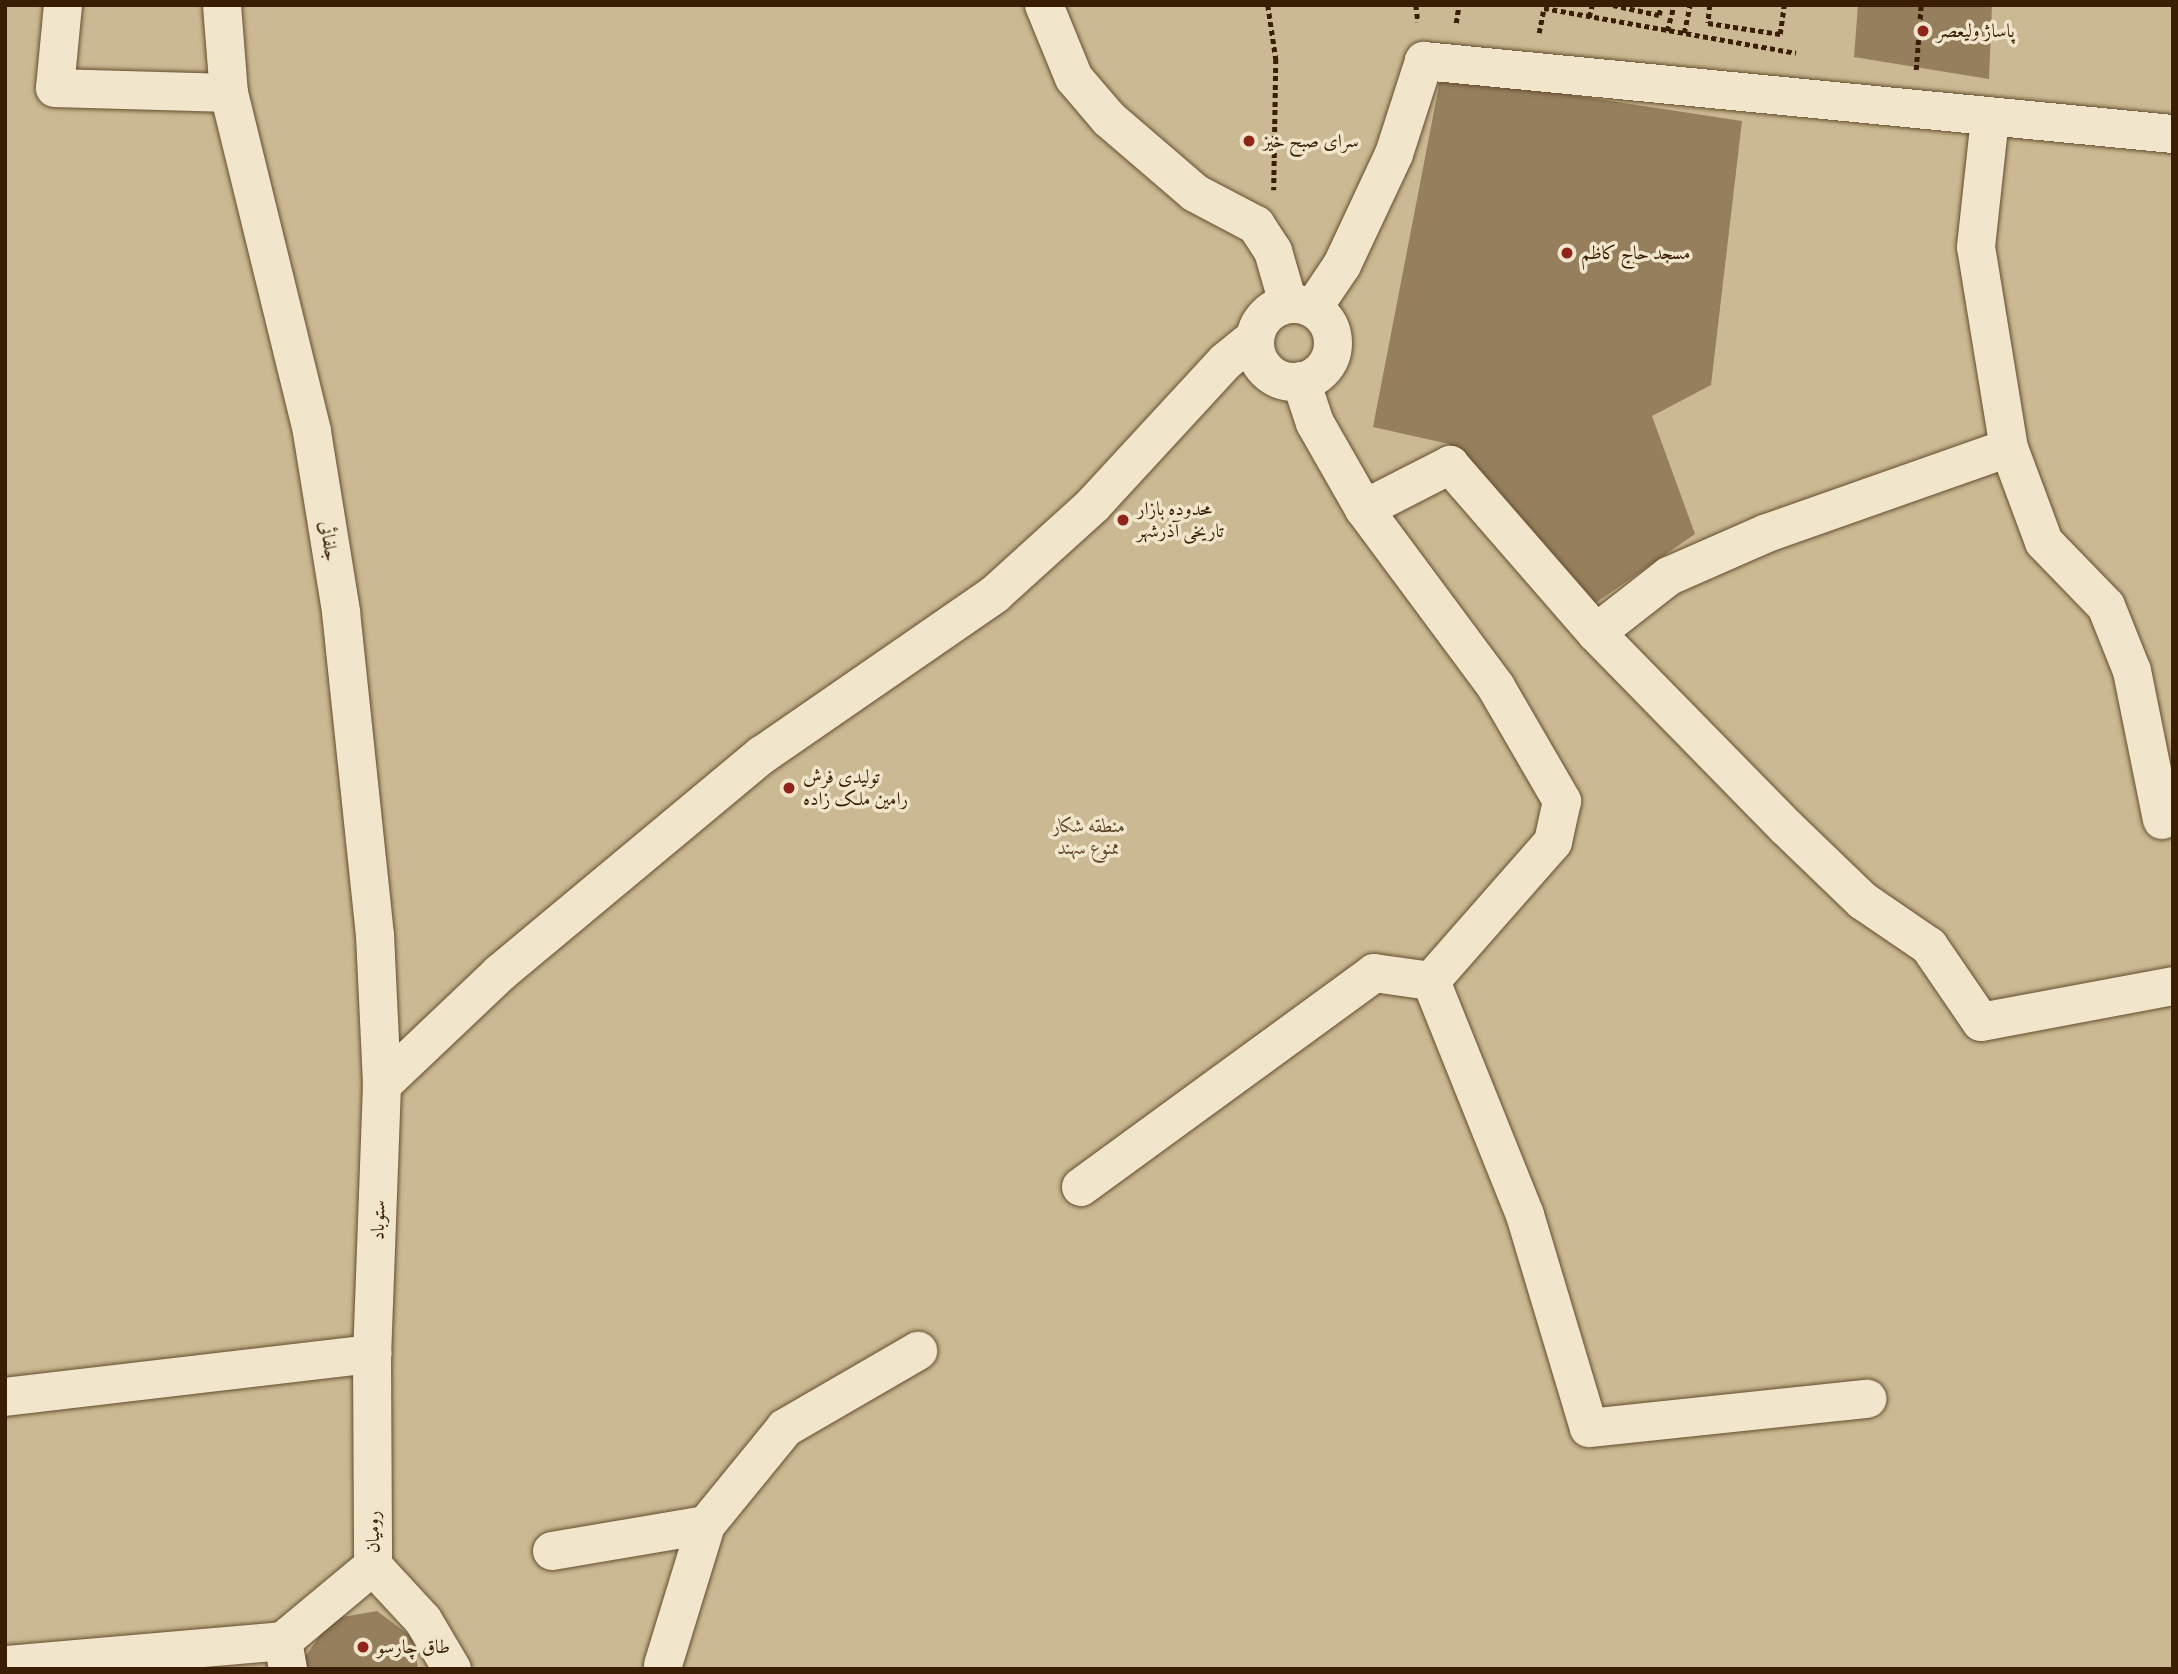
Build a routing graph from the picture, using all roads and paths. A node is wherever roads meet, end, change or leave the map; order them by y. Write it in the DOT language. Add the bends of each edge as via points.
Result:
graph roads {
  1 [pos="63,5"];
  2 [pos="222,5"];
  3 [pos="1044,5"];
  4 [pos="1268,5"];
  5 [pos="1592,5"];
  6 [pos="1613,5"];
  7 [pos="1661,5"];
  8 [pos="1674,5"];
  9 [pos="1690,5"];
  10 [pos="1710,5"];
  11 [pos="1784,5"];
  12 [pos="1921,5"];
  13 [pos="1589,17"];
  14 [pos="1667,31"];
  15 [pos="1684,33"];
  16 [pos="1807,55"];
  17 [pos="1531,68"];
  18 [pos="1902,71"];
  19 [pos="1914,92"];
  20 [pos="229,93"];
  21 [pos="1990,118"];
  22 [pos="2173,134"];
  23 [pos="1273,251"];
  24 [pos="1301,306"];
  25 [pos="1254,338"];
  26 [pos="1301,381"];
  27 [pos="2010,447"];
  28 [pos="1364,509"];
  29 [pos="1596,633"];
  30 [pos="2162,821"];
  31 [pos="1431,981"];
  32 [pos="2173,986"];
  33 [pos="382,1086"];
  34 [pos="1081,1187"];
  35 [pos="918,1351"];
  36 [pos="372,1354"];
  37 [pos="5,1397"];
  38 [pos="1867,1399"];
  39 [pos="706,1525"];
  40 [pos="552,1550"];
  41 [pos="373,1566"];
  42 [pos="286,1655"];
  43 [pos="5,1665"];
  44 [pos="661,1668"];
  45 [pos="452,1669"];
  1 -- 20 [label="street" via="55,88"];
  2 -- 20 [label="street, جلفائی"];
  3 -- 23 [label="street" via="1074,78 1109,119 1195,193 1256,225"];
  4 -- 23 [label="path" via="1276,59"];
  5 -- 13 [label="path"];
  6 -- 7 [label="path" via="1659,15"];
  8 -- 14 [label="path"];
  9 -- 15 [label="path"];
  10 -- 11 [label="path" via="1707,23 1780,34"];
  12 -- 19 [label="path"];
  13 -- 14 [label="path"];
  13 -- 17 [label="path" via="1544,8"];
  14 -- 15 [label="path"];
  15 -- 16 [label="path"];
  17 -- 19 [label="street"];
  17 -- 24 [label="street" via="1424,61 1394,154 1342,265"];
  18 -- 19 [label="path"];
  19 -- 21 [label="street"];
  20 -- 33 [label="street, جلفائی" via="312,432 341,612 375,935"];
  21 -- 22 [label="street"];
  21 -- 27 [label="street" via="1976,247"];
  23 -- 24 [label="street"];
  24 -- 25 [label="street" via="1265,315"];
  24 -- 26 [label="street" via="1330,328 1331,355 1315,376"];
  25 -- 26 [label="street" via="1268,373"];
  25 -- 33 [label="street" via="1226,361 1093,505 995,594 762,755 510,964"];
  26 -- 28 [label="street" via="1315,424"];
  27 -- 29 [label="street" via="1767,533 1681,571"];
  27 -- 30 [label="street" via="2044,542 2106,606 2132,671"];
  28 -- 29 [label="street" via="1450,465"];
  28 -- 31 [label="street" via="1496,687 1562,801 1553,842"];
  29 -- 32 [label="street" via="1863,901 1929,946 1981,1023"];
  31 -- 34 [label="street" via="1374,973"];
  31 -- 38 [label="street" via="1525,1215 1589,1428"];
  33 -- 36 [label="street, ستوباد"];
  35 -- 39 [label="street" via="785,1428"];
  36 -- 37 [label="street"];
  36 -- 41 [label="street, رومیان"];
  39 -- 40 [label="street"];
  39 -- 44 [label="street"];
  41 -- 42 [label="street, رومیان"];
  41 -- 45 [label="street" via="423,1620"];
  42 -- 43 [label="street"];
}
